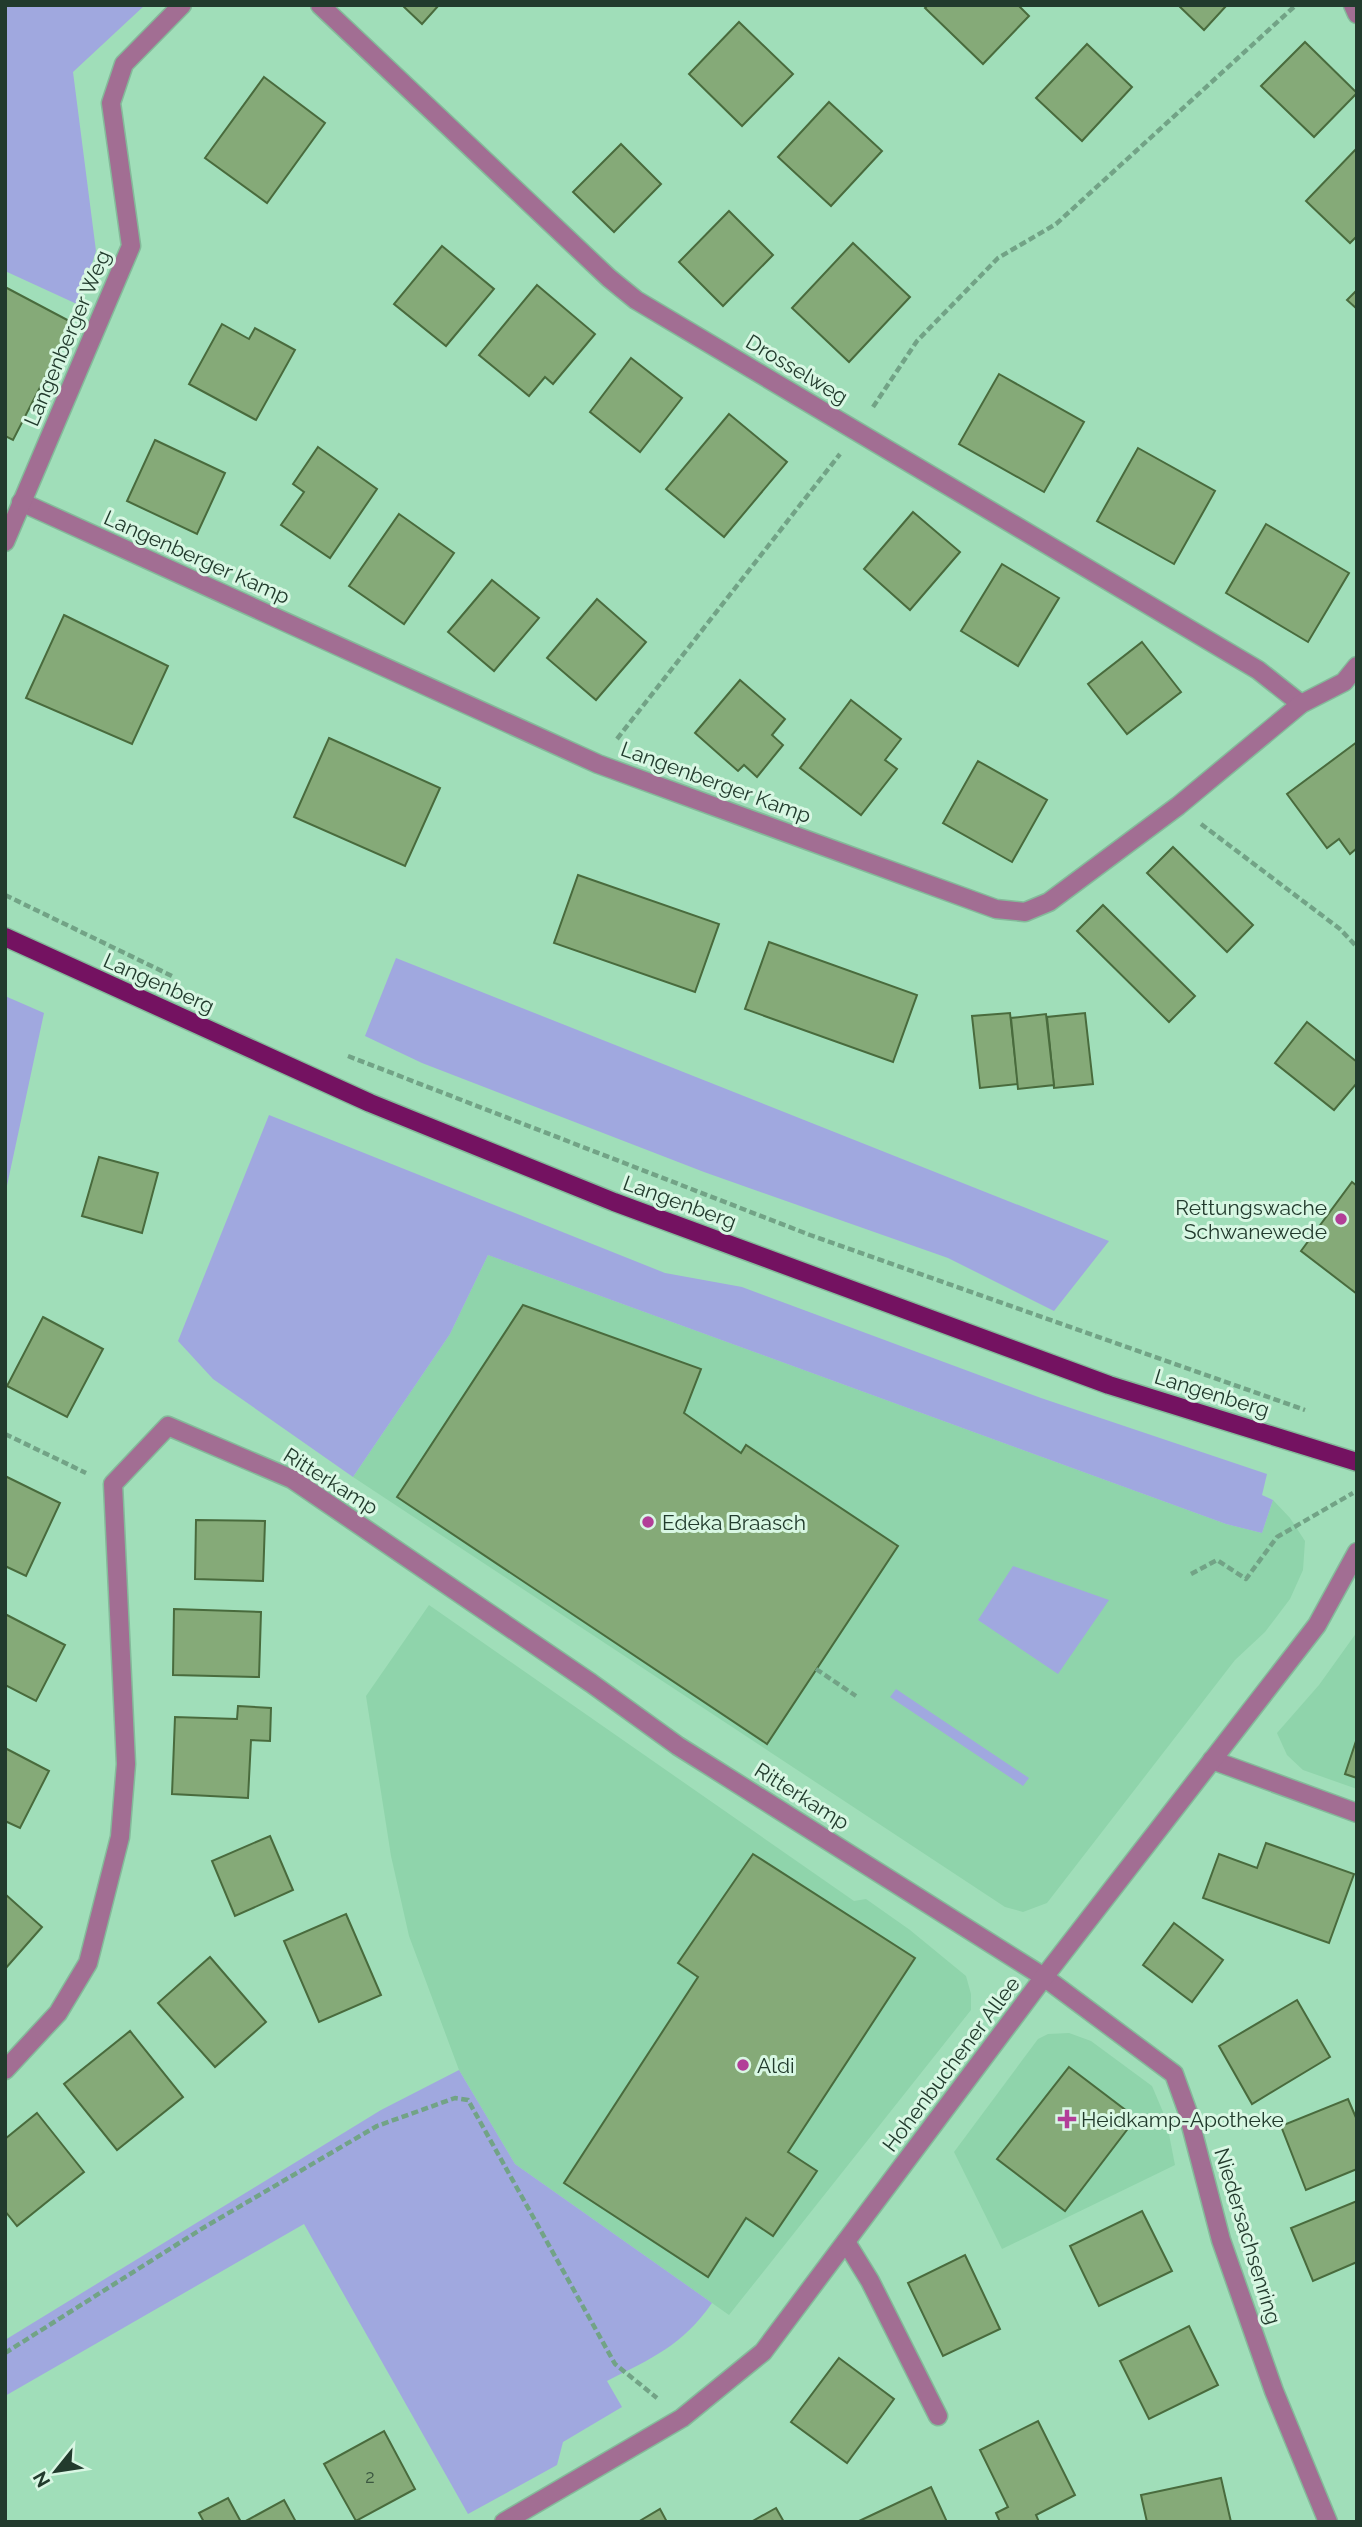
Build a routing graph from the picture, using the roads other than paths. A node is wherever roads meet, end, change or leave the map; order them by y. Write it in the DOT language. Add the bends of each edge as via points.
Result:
graph roads {
  1 [pos="182,5"];
  2 [pos="320,5"];
  3 [pos="1353,5"];
  4 [pos="1357,14"];
  5 [pos="21,502"];
  6 [pos="5,542"];
  7 [pos="1357,666"];
  8 [pos="1301,704"];
  9 [pos="5,937"];
  10 [pos="1357,1462"];
  11 [pos="1357,1552"];
  12 [pos="1212,1760"];
  13 [pos="1357,1813"];
  14 [pos="1044,1977"];
  15 [pos="5,2070"];
  16 [pos="846,2242"];
  17 [pos="939,2416"];
  18 [pos="504,2522"];
  19 [pos="1328,2522"];
  1 -- 5 [label="street, Langenberger Weg" via="124,64 119,77 111,103 131,246"];
  2 -- 8 [label="street, Drosselweg" via="636,300 1258,670"];
  3 -- 4 [label="street"];
  5 -- 6 [label="street, Langenberger Weg"];
  5 -- 8 [label="street, Langenberger Kamp" via="598,764 996,909 1025,912 1049,902 1178,806"];
  7 -- 8 [label="street, Langenberger Kamp" via="1345,682"];
  9 -- 10 [label="main road, Langenberg" via="370,1104 614,1202 1109,1385"];
  11 -- 12 [label="street, Hohenbuchener Allee" via="1317,1625"];
  12 -- 13 [label="street"];
  12 -- 14 [label="street, Hohenbuchener Allee"];
  14 -- 15 [label="street, Ritterkamp" via="678,1746 292,1479 168,1426 113,1484 126,1764 120,1837 88,1963 58,2013"];
  14 -- 16 [label="street, Hohenbuchener Allee"];
  14 -- 19 [label="street, Niedersachsenring" via="1174,2074 1221,2239 1274,2391"];
  16 -- 17 [label="street"];
  16 -- 18 [label="street, Hohenbuchener Allee" via="764,2352 682,2418"];
}
